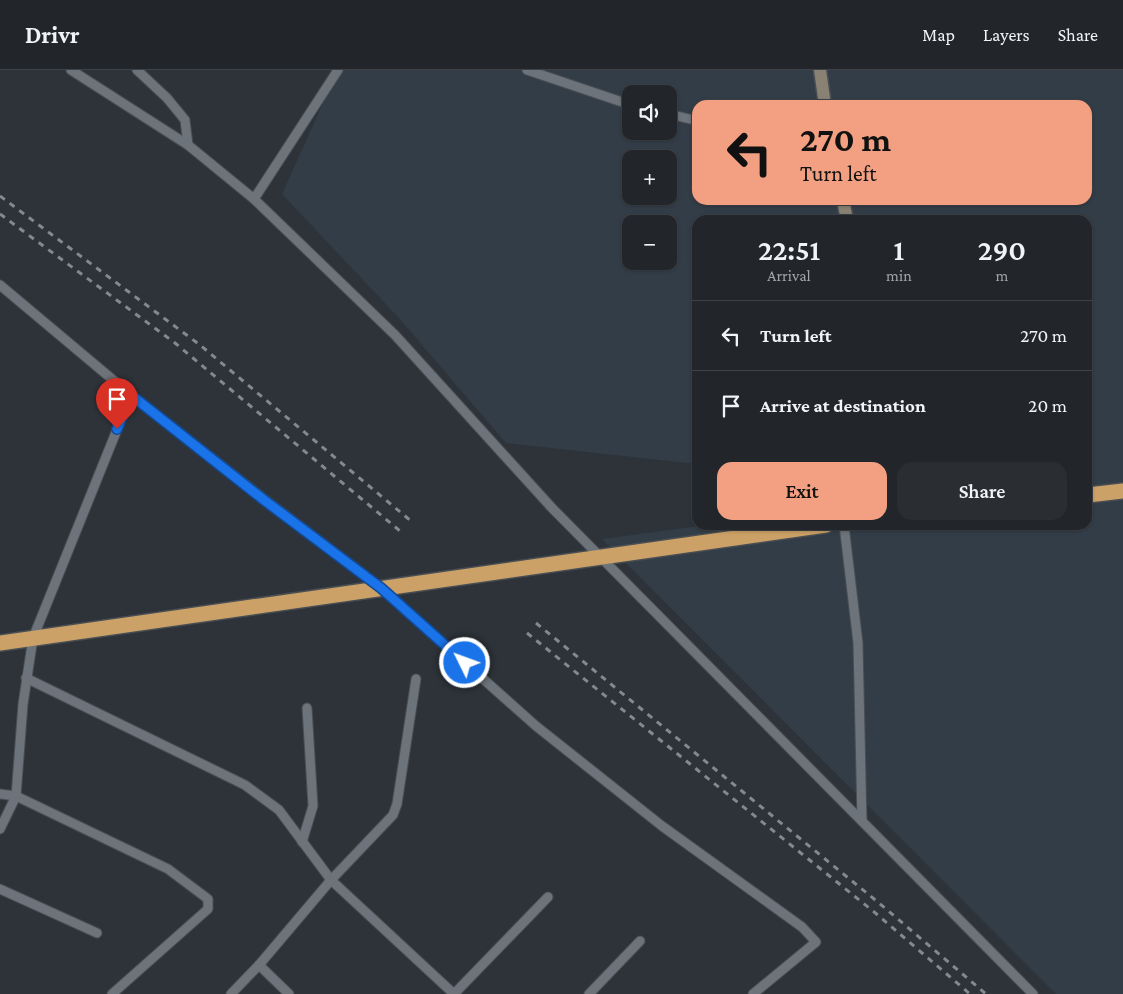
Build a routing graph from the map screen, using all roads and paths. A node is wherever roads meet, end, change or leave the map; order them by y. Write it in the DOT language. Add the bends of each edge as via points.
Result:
graph roads {
  1 [pos="71,70"];
  2 [pos="137,70"];
  3 [pos="338,70"];
  4 [pos="527,70"];
  5 [pos="820,70"];
  6 [pos="83,72"];
  7 [pos="824,100"];
  8 [pos="622,102"];
  9 [pos="677,116"];
  10 [pos="692,120"];
  11 [pos="188,145"];
  12 [pos="254,199"];
  13 [pos="0,285"];
  14 [pos="131,395"];
  15 [pos="1123,491"];
  16 [pos="1092,495"];
  17 [pos="790,530"];
  18 [pos="845,530"];
  19 [pos="601,556"];
  20 [pos="381,588"];
  21 [pos="33,638"];
  22 [pos="0,643"];
  23 [pos="26,678"];
  24 [pos="416,679"];
  25 [pos="307,708"];
  26 [pos="0,794"];
  27 [pos="16,796"];
  28 [pos="862,821"];
  29 [pos="0,829"];
  30 [pos="302,842"];
  31 [pos="331,880"];
  32 [pos="0,889"];
  33 [pos="548,897"];
  34 [pos="97,933"];
  35 [pos="640,941"];
  36 [pos="259,965"];
  37 [pos="112,994"];
  38 [pos="231,994"];
  39 [pos="289,994"];
  40 [pos="454,994"];
  41 [pos="589,994"];
  42 [pos="753,994"];
  43 [pos="1033,994"];
  1 -- 6 [label="street"];
  2 -- 11 [label="street" via="185,120"];
  3 -- 12 [label="street"];
  4 -- 8 [label="street"];
  5 -- 7 [label="street"];
  6 -- 11 [label="street"];
  9 -- 10 [label="street"];
  11 -- 12 [label="street"];
  12 -- 19 [label="street" via="394,335 552,508"];
  13 -- 14 [label="street"];
  14 -- 20 [label="street"];
  14 -- 21 [label="street"];
  15 -- 16 [label="highway"];
  17 -- 19 [label="highway"];
  18 -- 28 [label="street" via="858,643"];
  19 -- 20 [label="highway"];
  19 -- 28 [label="street"];
  20 -- 21 [label="highway"];
  20 -- 42 [label="street" via="543,732 662,826 802,927 816,942"];
  21 -- 22 [label="highway"];
  21 -- 23 [label="street"];
  23 -- 27 [label="street"];
  23 -- 30 [label="street" via="246,785 279,810"];
  24 -- 31 [label="street" via="393,815"];
  25 -- 30 [label="street" via="313,806"];
  26 -- 27 [label="street"];
  27 -- 29 [label="street"];
  27 -- 37 [label="street" via="168,869 208,899 208,909"];
  28 -- 43 [label="street"];
  30 -- 31 [label="street"];
  31 -- 36 [label="street"];
  31 -- 40 [label="street"];
  32 -- 34 [label="street"];
  33 -- 40 [label="street"];
  35 -- 41 [label="street"];
  36 -- 38 [label="street"];
  36 -- 39 [label="street"];
}
